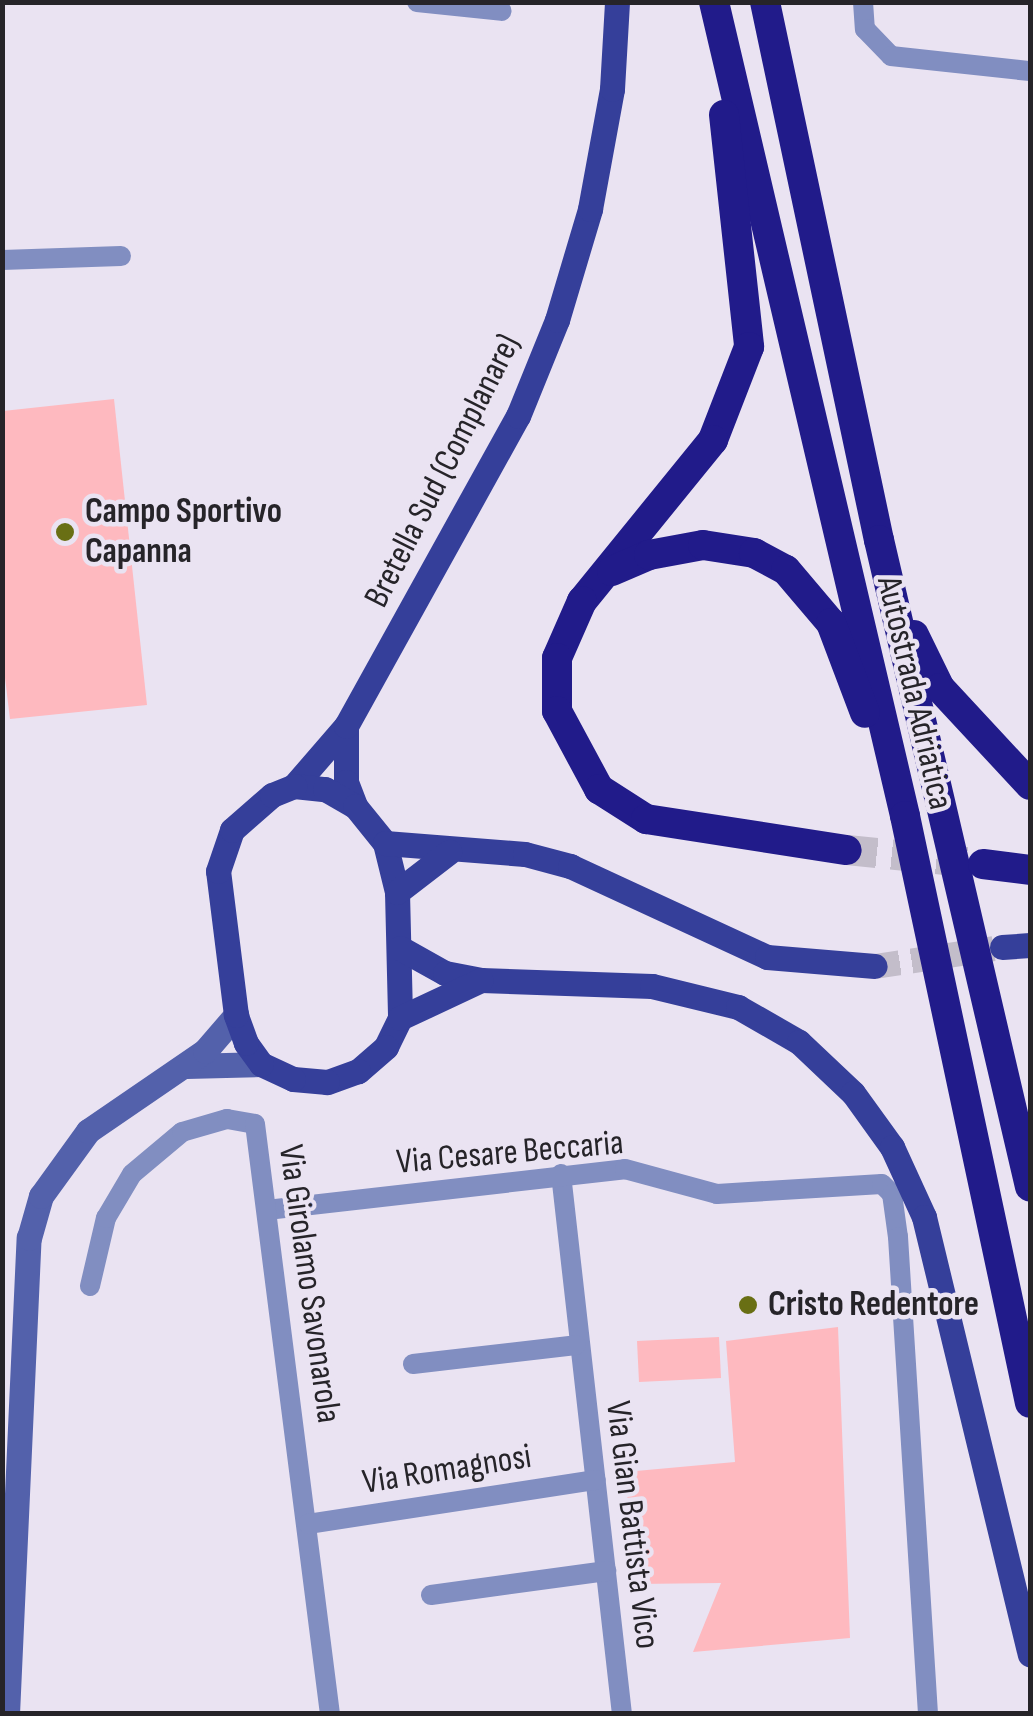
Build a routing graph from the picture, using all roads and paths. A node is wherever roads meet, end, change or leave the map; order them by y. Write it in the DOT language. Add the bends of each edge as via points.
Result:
graph roads {
  1 [pos="417,2"];
  2 [pos="617,2"];
  3 [pos="713,2"];
  4 [pos="765,2"];
  5 [pos="862,2"];
  6 [pos="502,11"];
  7 [pos="1030,71"];
  8 [pos="121,256"];
  9 [pos="2,260"];
  10 [pos="879,540"];
  11 [pos="605,574"];
  12 [pos="346,726"];
  13 [pos="1030,785"];
  14 [pos="294,786"];
  15 [pos="355,806"];
  16 [pos="904,816"];
  17 [pos="385,843"];
  18 [pos="847,850"];
  19 [pos="449,852"];
  20 [pos="983,864"];
  21 [pos="1030,870"];
  22 [pos="397,892"];
  23 [pos="1030,945"];
  24 [pos="1002,947"];
  25 [pos="400,948"];
  26 [pos="875,966"];
  27 [pos="481,980"];
  28 [pos="236,1015"];
  29 [pos="400,1018"];
  30 [pos="262,1064"];
  31 [pos="186,1066"];
  32 [pos="561,1174"];
  33 [pos="1030,1188"];
  34 [pos="266,1210"];
  35 [pos="90,1286"];
  36 [pos="576,1345"];
  37 [pos="414,1364"];
  38 [pos="1030,1403"];
  39 [pos="596,1480"];
  40 [pos="308,1524"];
  41 [pos="606,1570"];
  42 [pos="431,1595"];
  43 [pos="1030,1654"];
  44 [pos="6,1714"];
  45 [pos="330,1714"];
  46 [pos="622,1714"];
  47 [pos="928,1714"];
  1 -- 6 [label="street"];
  2 -- 12 [label="main road, Bretella Sud (Complanare)" via="612,89 590,209 557,320 518,416 456,536"];
  3 -- 11 [label="highway" via="749,348 713,440"];
  3 -- 16 [label="highway, Autostrada Adriatica"];
  4 -- 10 [label="highway, Autostrada Adriatica"];
  5 -- 7 [label="street" via="865,29 891,56"];
  8 -- 9 [label="street"];
  10 -- 13 [label="highway" via="940,688"];
  10 -- 33 [label="highway, Autostrada Adriatica"];
  11 -- 16 [label="highway" via="649,555 703,545 754,553 786,570 830,623"];
  11 -- 18 [label="highway" via="570,626 556,684 566,738 599,789 620,806 672,827"];
  12 -- 14 [label="main road, Bretella Sud (Complanare)"];
  12 -- 15 [label="main road" via="346,782"];
  14 -- 15 [label="main road" via="325,789"];
  14 -- 28 [label="main road" via="272,795 232,830 218,871"];
  15 -- 17 [label="main road"];
  16 -- 38 [label="highway, Autostrada Adriatica"];
  17 -- 19 [label="main road"];
  17 -- 22 [label="main road"];
  19 -- 22 [label="main road"];
  19 -- 26 [label="main road" via="525,854 570,866 767,957"];
  20 -- 21 [label="highway"];
  22 -- 25 [label="main road"];
  23 -- 24 [label="main road"];
  25 -- 27 [label="main road" via="435,969"];
  25 -- 29 [label="main road"];
  27 -- 29 [label="main road"];
  27 -- 43 [label="main road" via="652,986 738,1007 799,1042 853,1093 892,1147 924,1217"];
  28 -- 30 [label="main road"];
  28 -- 31 [label="main road"];
  29 -- 30 [label="main road" via="386,1047 358,1071 327,1082 293,1078"];
  30 -- 31 [label="main road"];
  31 -- 44 [label="main road" via="126,1102 65,1155 41,1196 29,1238"];
  32 -- 34 [label="street, Via Cesare Beccaria"];
  32 -- 36 [label="street, Via Gian Battista Vico"];
  32 -- 47 [label="street, Via Cesare Beccaria" via="625,1169 717,1194 882,1184 892,1194"];
  34 -- 35 [label="street, Via Girolamo Savonarola" via="255,1124 227,1119 182,1132 132,1174 106,1218"];
  34 -- 40 [label="street, Via Girolamo Savonarola"];
  36 -- 37 [label="street"];
  36 -- 39 [label="street, Via Gian Battista Vico"];
  39 -- 40 [label="street, Via Romagnosi"];
  39 -- 41 [label="street, Via Gian Battista Vico"];
  40 -- 45 [label="street, Via Girolamo Savonarola"];
  41 -- 42 [label="street"];
  41 -- 46 [label="street, Via Gian Battista Vico"];
}
